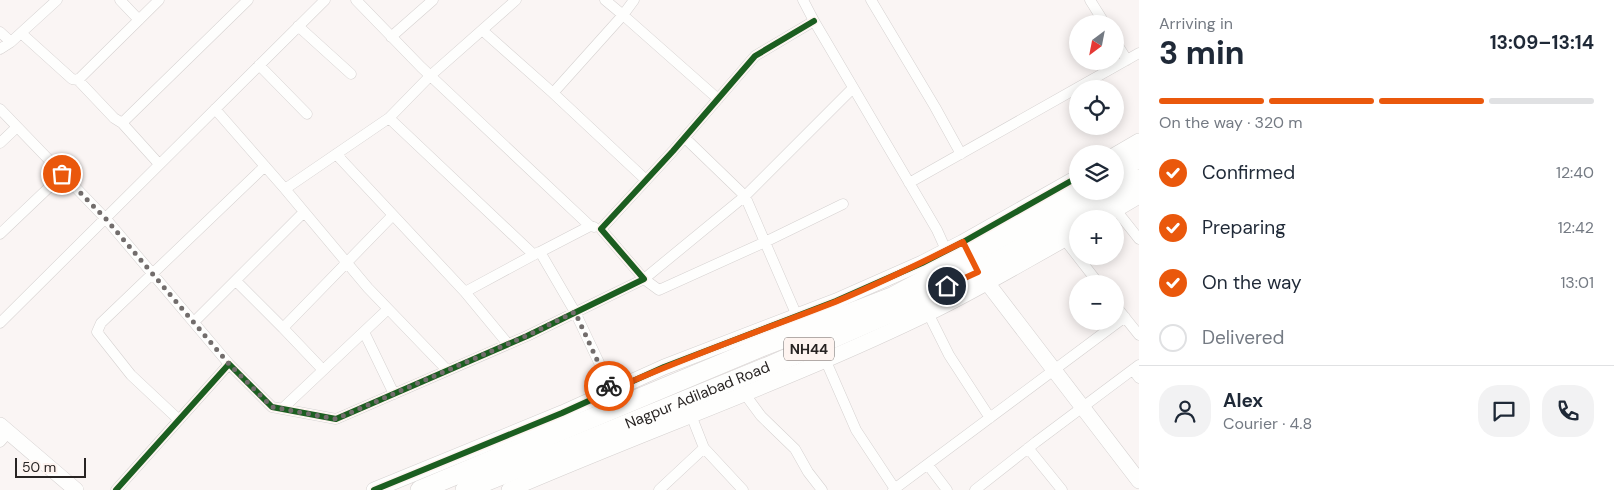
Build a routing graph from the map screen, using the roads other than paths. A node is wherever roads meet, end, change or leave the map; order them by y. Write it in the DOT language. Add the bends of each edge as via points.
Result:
graph roads {
  1 [pos="57,0"];
  2 [pos="120,0"];
  3 [pos="159,0"];
  4 [pos="248,0"];
  5 [pos="325,0"];
  6 [pos="356,0"];
  7 [pos="433,0"];
  8 [pos="516,0"];
  9 [pos="605,0"];
  10 [pos="634,0"];
  11 [pos="803,0"];
  12 [pos="870,0"];
  13 [pos="1090,0"];
  14 [pos="623,15"];
  15 [pos="1099,15"];
  16 [pos="139,20"];
  17 [pos="814,21"];
  18 [pos="298,26"];
  19 [pos="482,30"];
  20 [pos="0,32"];
  21 [pos="21,33"];
  22 [pos="391,37"];
  23 [pos="11,42"];
  24 [pos="0,49"];
  25 [pos="1139,53"];
  26 [pos="1124,57"];
  27 [pos="1126,60"];
  28 [pos="259,65"];
  29 [pos="351,74"];
  30 [pos="430,76"];
  31 [pos="78,80"];
  32 [pos="853,88"];
  33 [pos="553,93"];
  34 [pos="718,100"];
  35 [pos="0,109"];
  36 [pos="214,109"];
  37 [pos="307,114"];
  38 [pos="389,118"];
  39 [pos="122,123"];
  40 [pos="17,127"];
  41 [pos="685,138"];
  42 [pos="1139,141"];
  43 [pos="0,143"];
  44 [pos="1124,150"];
  45 [pos="336,154"];
  46 [pos="962,154"];
  47 [pos="1139,158"];
  48 [pos="159,164"];
  49 [pos="265,166"];
  50 [pos="1124,167"];
  51 [pos="62,174"];
  52 [pos="1139,179"];
  53 [pos="646,180"];
  54 [pos="909,183"];
  55 [pos="1069,184"];
  56 [pos="285,189"];
  57 [pos="745,196"];
  58 [pos="1139,196"];
  59 [pos="1069,200"];
  60 [pos="844,204"];
  61 [pos="1116,210"];
  62 [pos="304,212"];
  63 [pos="393,215"];
  64 [pos="106,219"];
  65 [pos="1124,220"];
  66 [pos="590,226"];
  67 [pos="601,229"];
  68 [pos="0,234"];
  69 [pos="1069,237"];
  70 [pos="1064,240"];
  71 [pos="1139,240"];
  72 [pos="765,242"];
  73 [pos="946,250"];
  74 [pos="537,254"];
  75 [pos="347,262"];
  76 [pos="974,263"];
  77 [pos="153,273"];
  78 [pos="1092,275"];
  79 [pos="644,279"];
  80 [pos="236,281"];
  81 [pos="465,292"];
  82 [pos="388,309"];
  83 [pos="575,312"];
  84 [pos="928,313"];
  85 [pos="797,316"];
  86 [pos="1125,317"];
  87 [pos="194,322"];
  88 [pos="0,323"];
  89 [pos="284,328"];
  90 [pos="364,332"];
  91 [pos="1139,335"];
  92 [pos="756,341"];
  93 [pos="508,344"];
  94 [pos="825,359"];
  95 [pos="229,364"];
  96 [pos="323,370"];
  97 [pos="447,370"];
  98 [pos="1054,370"];
  99 [pos="1137,371"];
  100 [pos="612,390"];
  101 [pos="744,393"];
  102 [pos="394,394"];
  103 [pos="1082,407"];
  104 [pos="282,409"];
  105 [pos="691,415"];
  106 [pos="990,418"];
  107 [pos="178,420"];
  108 [pos="3,433"];
  109 [pos="704,448"];
  110 [pos="1028,448"];
  111 [pos="928,465"];
  112 [pos="1139,481"];
  113 [pos="76,490"];
  114 [pos="116,490"];
  115 [pos="374,490"];
  116 [pos="420,490"];
  117 [pos="465,490"];
  118 [pos="509,490"];
  119 [pos="659,490"];
  120 [pos="742,490"];
  121 [pos="822,490"];
  122 [pos="894,490"];
  123 [pos="946,490"];
  124 [pos="975,490"];
  125 [pos="1062,490"];
  1 -- 21 [label="street"];
  2 -- 16 [label="street"];
  3 -- 16 [label="street"];
  4 -- 39 [label="street"];
  5 -- 18 [label="street"];
  6 -- 22 [label="street"];
  7 -- 22 [label="street"];
  8 -- 19 [label="street"];
  9 -- 14 [label="street"];
  10 -- 14 [label="street"];
  11 -- 17 [label="street"];
  12 -- 46 [label="street"];
  13 -- 15 [label="street"];
  14 -- 33 [label="street"];
  14 -- 34 [label="street"];
  16 -- 31 [label="street"];
  17 -- 32 [label="street"];
  17 -- 34 [label="street" via="755,56"];
  18 -- 28 [label="street"];
  18 -- 29 [label="street"];
  19 -- 30 [label="street"];
  19 -- 33 [label="street"];
  20 -- 23 [label="street"];
  21 -- 23 [label="street"];
  21 -- 31 [label="street" via="72,79"];
  22 -- 30 [label="street"];
  23 -- 24 [label="street"];
  25 -- 27 [label="street"];
  26 -- 27 [label="street"];
  27 -- 46 [label="street"];
  28 -- 36 [label="street"];
  28 -- 37 [label="street"];
  30 -- 38 [label="street"];
  30 -- 66 [label="street"];
  31 -- 39 [label="street"];
  32 -- 54 [label="street"];
  32 -- 57 [label="street"];
  33 -- 53 [label="street"];
  34 -- 41 [label="street"];
  35 -- 40 [label="street"];
  36 -- 48 [label="street"];
  36 -- 49 [label="street"];
  38 -- 45 [label="street"];
  38 -- 74 [label="street"];
  39 -- 48 [label="street"];
  40 -- 43 [label="street"];
  40 -- 51 [label="street"];
  41 -- 53 [label="street"];
  41 -- 57 [label="street"];
  42 -- 44 [label="street"];
  45 -- 56 [label="street"];
  45 -- 63 [label="street"];
  46 -- 54 [label="street"];
  47 -- 50 [label="highway"];
  48 -- 64 [label="street"];
  49 -- 56 [label="street"];
  49 -- 77 [label="street"];
  51 -- 64 [label="street"];
  51 -- 68 [label="street"];
  52 -- 76 [label="highway, Nagpur Adilabad Road / NH44"];
  53 -- 67 [label="street"];
  54 -- 73 [label="street"];
  55 -- 76 [label="street"];
  56 -- 62 [label="street"];
  57 -- 72 [label="street"];
  57 -- 79 [label="street"];
  58 -- 61 [label="street"];
  59 -- 76 [label="highway, Nagpur Adilabad Road / NH44"];
  60 -- 72 [label="street"];
  62 -- 75 [label="street"];
  62 -- 80 [label="street"];
  63 -- 75 [label="street"];
  63 -- 81 [label="street"];
  64 -- 77 [label="street"];
  64 -- 88 [label="street"];
  65 -- 71 [label="street"];
  66 -- 67 [label="street"];
  66 -- 74 [label="street"];
  67 -- 79 [label="street"];
  69 -- 70 [label="street"];
  70 -- 76 [label="street"];
  70 -- 78 [label="street"];
  72 -- 79 [label="street" via="659,290"];
  72 -- 85 [label="street"];
  73 -- 76 [label="street"];
  73 -- 85 [label="street"];
  74 -- 81 [label="street"];
  74 -- 83 [label="street"];
  75 -- 82 [label="street"];
  75 -- 89 [label="street"];
  76 -- 84 [label="street"];
  76 -- 92 [label="highway, Nagpur Adilabad Road / NH44" via="894,296"];
  76 -- 98 [label="street"];
  76 -- 117 [label="highway, Nagpur Adilabad Road / NH44" via="902,308"];
  77 -- 87 [label="street"];
  77 -- 107 [label="street" via="101,323 96,332 131,375"];
  79 -- 83 [label="street"];
  80 -- 87 [label="street"];
  80 -- 89 [label="street"];
  81 -- 93 [label="street"];
  82 -- 90 [label="street"];
  82 -- 97 [label="street"];
  83 -- 93 [label="street"];
  83 -- 100 [label="street"];
  84 -- 94 [label="street"];
  84 -- 106 [label="street" via="949,355"];
  85 -- 92 [label="street"];
  86 -- 91 [label="street"];
  86 -- 98 [label="street"];
  87 -- 95 [label="street"];
  89 -- 96 [label="street"];
  90 -- 96 [label="street"];
  90 -- 102 [label="street"];
  92 -- 100 [label="street" via="664,367"];
  92 -- 116 [label="highway, Nagpur Adilabad Road / NH44"];
  93 -- 97 [label="street"];
  94 -- 101 [label="street"];
  94 -- 122 [label="street" via="856,430"];
  95 -- 104 [label="street" via="272,407"];
  95 -- 107 [label="street"];
  96 -- 104 [label="street"];
  97 -- 102 [label="street"];
  98 -- 103 [label="street"];
  98 -- 106 [label="street"];
  99 -- 103 [label="street"];
  100 -- 115 [label="street"];
  101 -- 105 [label="street"];
  101 -- 121 [label="street" via="761,416 795,449"];
  102 -- 104 [label="street" via="336,419"];
  103 -- 110 [label="street"];
  103 -- 112 [label="street"];
  105 -- 109 [label="street"];
  105 -- 118 [label="street"];
  106 -- 111 [label="street"];
  107 -- 114 [label="street"];
  108 -- 113 [label="street"];
  109 -- 119 [label="street"];
  109 -- 120 [label="street"];
  110 -- 124 [label="street"];
  110 -- 125 [label="street"];
  111 -- 122 [label="street"];
  111 -- 123 [label="street"];
}
